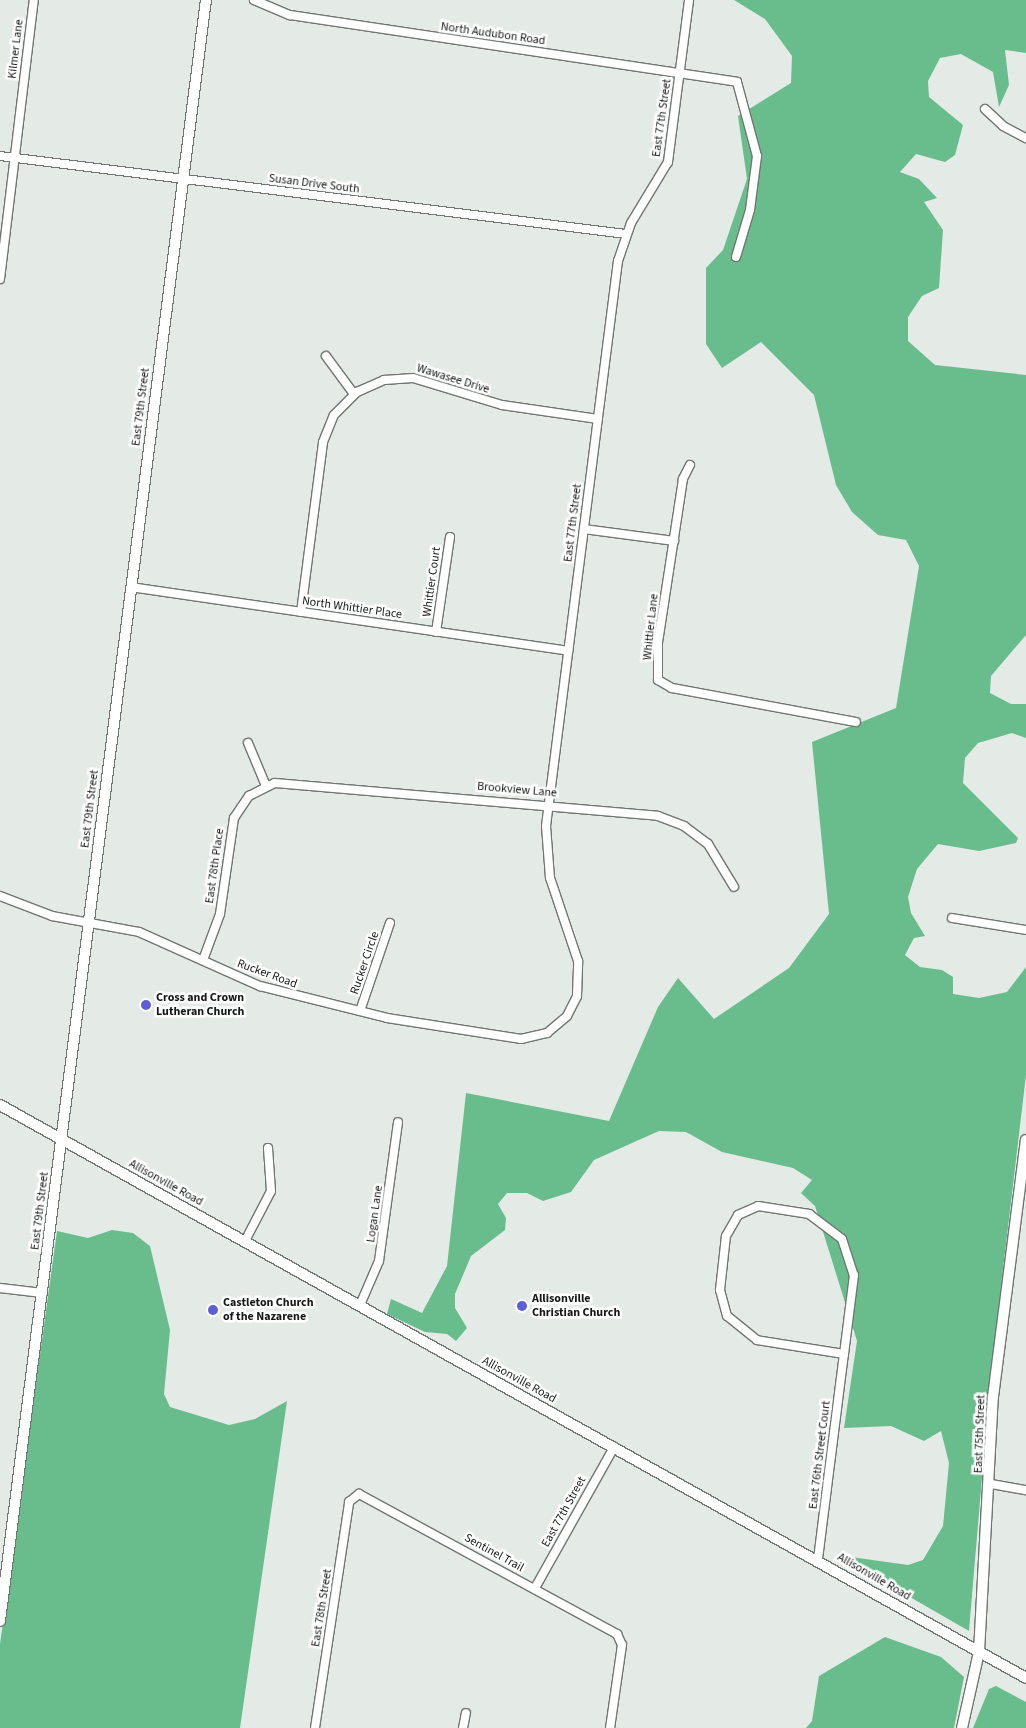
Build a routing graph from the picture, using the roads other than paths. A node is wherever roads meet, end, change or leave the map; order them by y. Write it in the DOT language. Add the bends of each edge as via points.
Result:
graph roads {
  1 [pos="34,0"];
  2 [pos="206,0"];
  3 [pos="254,0"];
  4 [pos="689,0"];
  5 [pos="680,73"];
  6 [pos="985,109"];
  7 [pos="1026,138"];
  8 [pos="0,156"];
  9 [pos="14,158"];
  10 [pos="183,178"];
  11 [pos="626,234"];
  12 [pos="736,257"];
  13 [pos="0,279"];
  14 [pos="326,356"];
  15 [pos="354,394"];
  16 [pos="598,419"];
  17 [pos="690,465"];
  18 [pos="584,529"];
  19 [pos="450,536"];
  20 [pos="674,541"];
  21 [pos="132,587"];
  22 [pos="301,612"];
  23 [pos="436,632"];
  24 [pos="568,651"];
  25 [pos="856,722"];
  26 [pos="248,743"];
  27 [pos="266,786"];
  28 [pos="549,804"];
  29 [pos="734,887"];
  30 [pos="0,896"];
  31 [pos="952,918"];
  32 [pos="89,923"];
  33 [pos="390,923"];
  34 [pos="1026,930"];
  35 [pos="203,960"];
  36 [pos="360,1011"];
  37 [pos="536,1037"];
  38 [pos="0,1105"];
  39 [pos="398,1122"];
  40 [pos="62,1139"];
  41 [pos="1026,1140"];
  42 [pos="268,1148"];
  43 [pos="245,1241"];
  44 [pos="0,1288"];
  45 [pos="43,1293"];
  46 [pos="360,1305"];
  47 [pos="844,1354"];
  48 [pos="614,1447"];
  49 [pos="991,1484"];
  50 [pos="1026,1490"];
  51 [pos="356,1495"];
  52 [pos="818,1559"];
  53 [pos="534,1588"];
  54 [pos="0,1622"];
  55 [pos="979,1652"];
  56 [pos="1026,1678"];
  57 [pos="466,1713"];
  58 [pos="315,1728"];
  59 [pos="464,1728"];
  60 [pos="610,1728"];
  61 [pos="962,1728"];
  1 -- 9 [label="street, Kilmer Lane"];
  2 -- 10 [label="street, East 79th Street"];
  3 -- 5 [label="street, North Audubon Road" via="290,15"];
  4 -- 5 [label="street, East 77th Street"];
  5 -- 11 [label="street, East 77th Street" via="668,162"];
  5 -- 12 [label="street, North Audubon Road" via="733,81 742,89 757,149 750,210"];
  6 -- 7 [label="street" via="1003,126"];
  8 -- 9 [label="street, Susan Drive South"];
  9 -- 10 [label="street, Susan Drive South"];
  9 -- 13 [label="street, Kilmer Lane"];
  10 -- 11 [label="street, Susan Drive South"];
  10 -- 21 [label="street, East 79th Street"];
  11 -- 16 [label="street, East 77th Street" via="618,261"];
  14 -- 15 [label="street"];
  15 -- 16 [label="street, Wawasee Drive" via="380,381 413,378 502,405"];
  15 -- 22 [label="street, Wawasee Drive" via="334,415 323,442"];
  16 -- 18 [label="street, East 77th Street"];
  17 -- 20 [label="street, Whittier Lane"];
  18 -- 20 [label="street"];
  18 -- 24 [label="street, East 77th Street"];
  19 -- 23 [label="street, Whittier Court"];
  20 -- 25 [label="street, Whittier Lane" via="658,643 658,680 663,686"];
  21 -- 22 [label="street, North Whittier Place"];
  21 -- 32 [label="street, East 79th Street"];
  22 -- 23 [label="street, North Whittier Place"];
  23 -- 24 [label="street, North Whittier Place"];
  24 -- 28 [label="street, East 77th Street"];
  26 -- 27 [label="street"];
  27 -- 28 [label="street, Brookview Lane" via="290,782"];
  27 -- 35 [label="street, East 78th Place" via="246,799 234,818 220,914"];
  28 -- 29 [label="street, Brookview Lane" via="650,814 672,820 708,844"];
  28 -- 37 [label="street, East 77th Street" via="548,867 576,946 579,984 573,1006 562,1022"];
  30 -- 32 [label="street, Rucker Road" via="45,914"];
  31 -- 34 [label="street"];
  32 -- 35 [label="street, Rucker Road" via="146,934"];
  32 -- 40 [label="street, East 79th Street"];
  33 -- 36 [label="street, Rucker Circle"];
  35 -- 36 [label="street, Rucker Road" via="274,991"];
  36 -- 37 [label="street, Rucker Road" via="513,1038"];
  38 -- 40 [label="street, Allisonville Road"];
  39 -- 46 [label="street, Logan Lane" via="379,1261"];
  40 -- 43 [label="street, Allisonville Road"];
  40 -- 45 [label="street, East 79th Street"];
  41 -- 49 [label="street, East 75th Street" via="993,1397"];
  42 -- 43 [label="street" via="271,1190"];
  43 -- 46 [label="street, Allisonville Road"];
  44 -- 45 [label="street"];
  45 -- 54 [label="street, East 79th Street"];
  46 -- 48 [label="street, Allisonville Road"];
  47 -- 47 [label="street, East 76th Street Court" via="760,1341 732,1322 720,1286 726,1236 738,1215 758,1206 798,1211 823,1220 840,1237 854,1275"];
  47 -- 52 [label="street, East 76th Street Court"];
  48 -- 52 [label="street, Allisonville Road"];
  48 -- 53 [label="street, East 77th Street"];
  49 -- 50 [label="street"];
  49 -- 55 [label="street, East 75th Street"];
  51 -- 53 [label="street, Sentinel Trail" via="366,1495"];
  51 -- 58 [label="street, East 78th Street" via="350,1502"];
  52 -- 55 [label="street, Allisonville Road"];
  53 -- 60 [label="street, Sentinel Trail" via="620,1637"];
  55 -- 56 [label="street, Allisonville Road"];
  55 -- 61 [label="street, East 75th Street"];
  57 -- 59 [label="street"];
}
